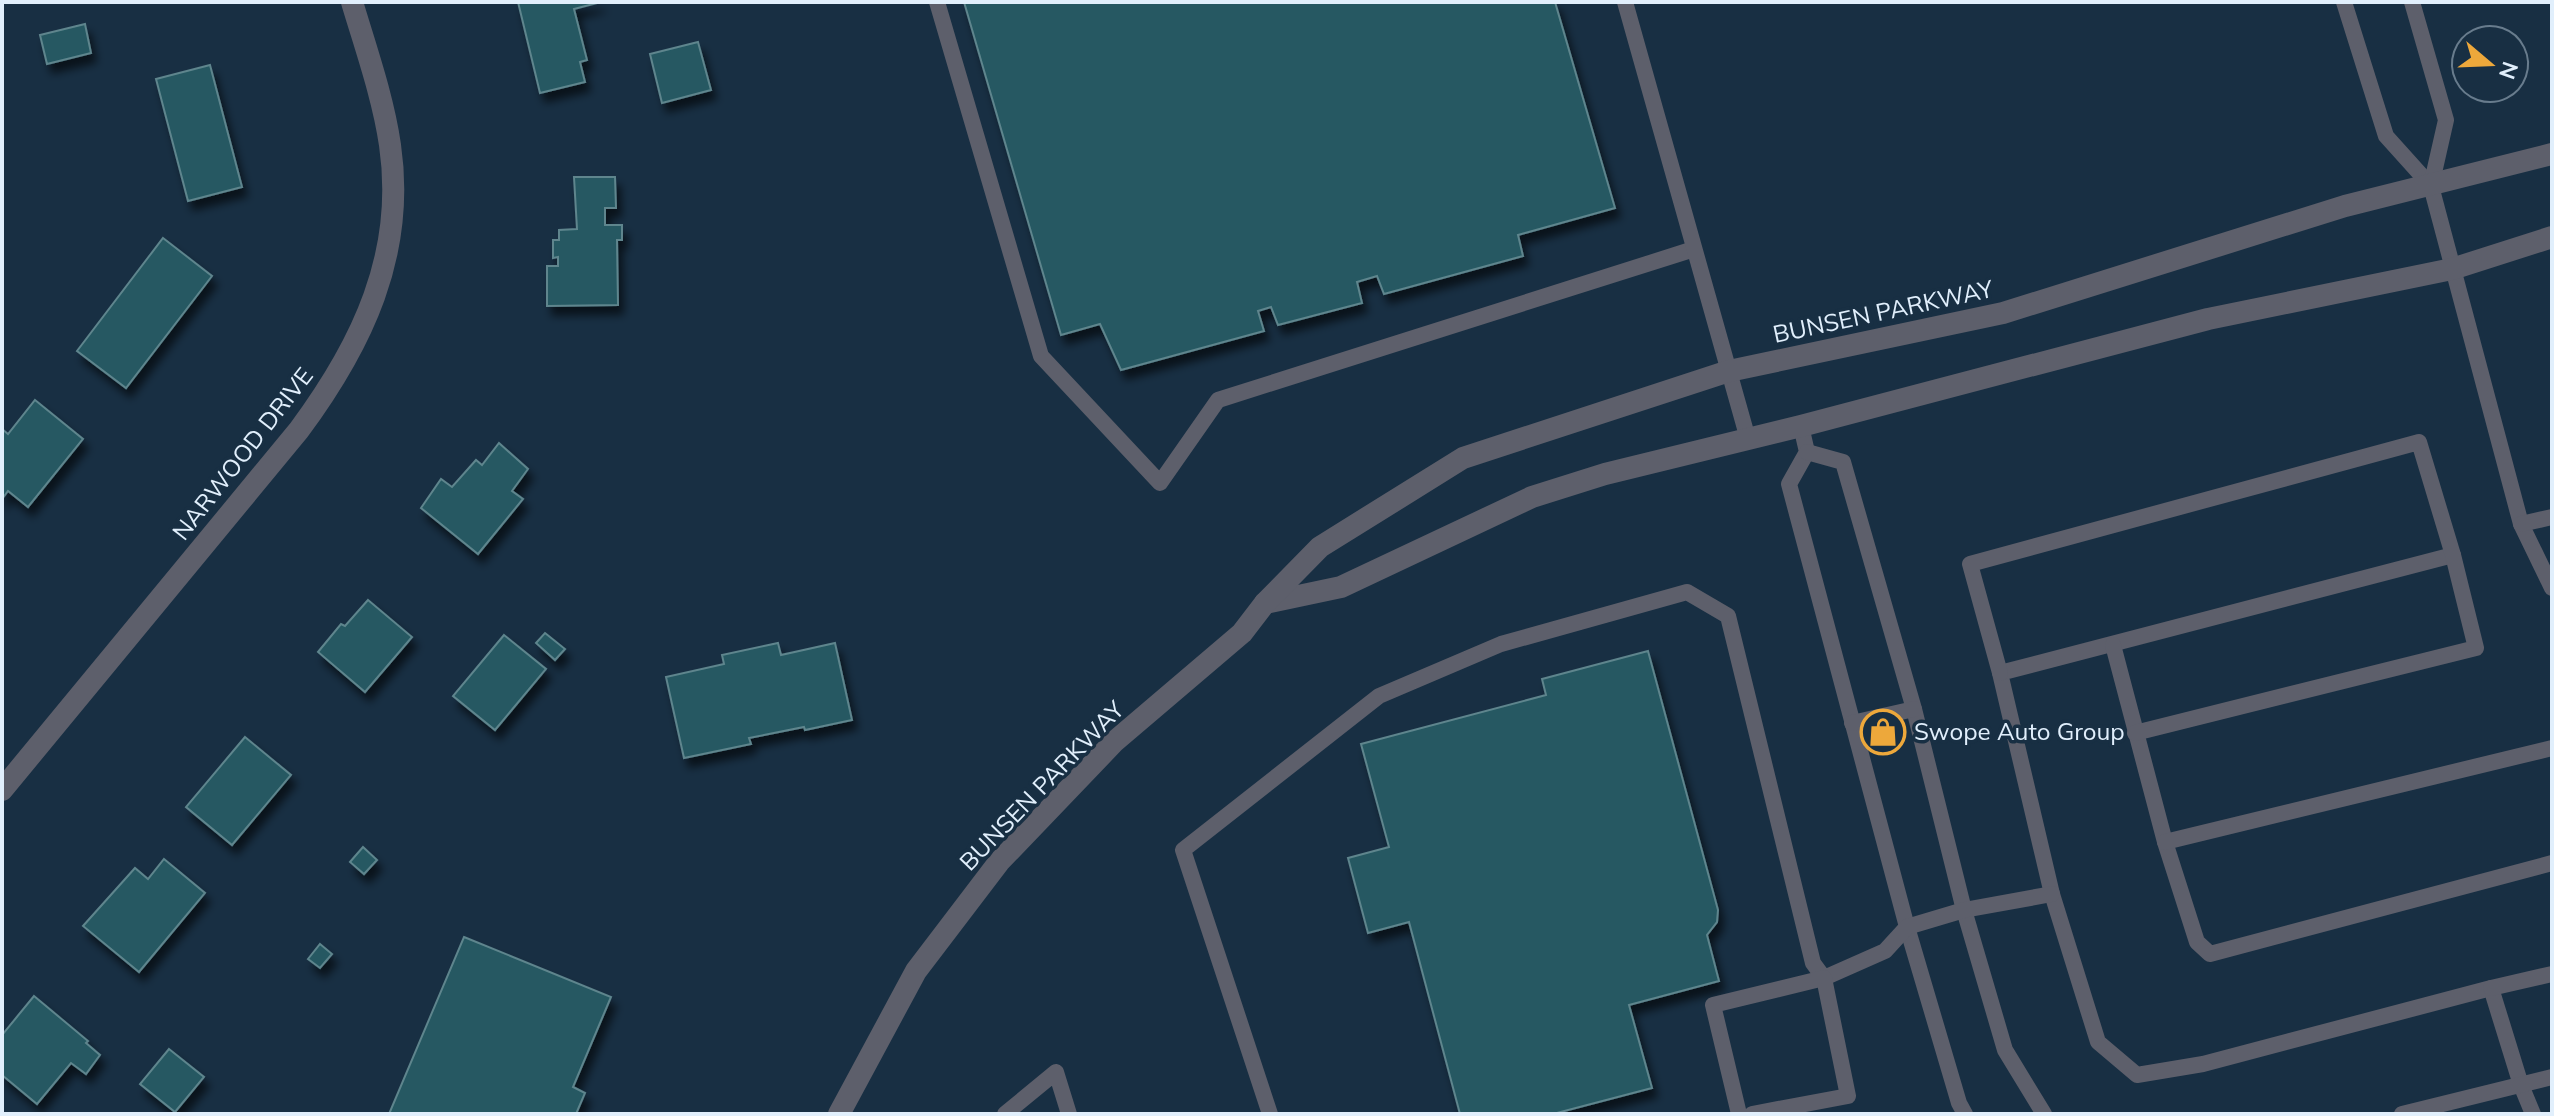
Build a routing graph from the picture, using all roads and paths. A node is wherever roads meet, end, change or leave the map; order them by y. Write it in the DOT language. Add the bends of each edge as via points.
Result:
graph roads {
  1 [pos="352,2"];
  2 [pos="937,2"];
  3 [pos="1625,2"];
  4 [pos="2344,2"];
  5 [pos="2412,2"];
  6 [pos="2552,154"];
  7 [pos="2431,186"];
  8 [pos="2552,237"];
  9 [pos="1694,249"];
  10 [pos="2452,269"];
  11 [pos="1729,371"];
  12 [pos="1801,426"];
  13 [pos="1748,439"];
  14 [pos="1807,452"];
  15 [pos="2552,517"];
  16 [pos="2521,524"];
  17 [pos="2453,555"];
  18 [pos="2552,588"];
  19 [pos="1265,603"];
  20 [pos="2113,645"];
  21 [pos="2000,673"];
  22 [pos="1914,709"];
  23 [pos="1852,723"];
  24 [pos="2135,733"];
  25 [pos="2552,748"];
  26 [pos="2,790"];
  27 [pos="2165,842"];
  28 [pos="2552,863"];
  29 [pos="2052,894"];
  30 [pos="1964,910"];
  31 [pos="1907,927"];
  32 [pos="2552,974"];
  33 [pos="1824,978"];
  34 [pos="2491,988"];
  35 [pos="2552,1077"];
  36 [pos="2521,1085"];
  37 [pos="839,1114"];
  38 [pos="1005,1114"];
  39 [pos="1069,1114"];
  40 [pos="1270,1114"];
  41 [pos="1739,1114"];
  42 [pos="1752,1114"];
  43 [pos="1965,1114"];
  44 [pos="2044,1114"];
  45 [pos="2402,1114"];
  46 [pos="2533,1114"];
  1 -- 26 [label="street, NARWOOD DRIVE" via="387,132 393,194 379,286 361,333 332,386 299,430"];
  2 -- 9 [label="lane" via="1041,356 1160,483 1218,400"];
  3 -- 9 [label="lane"];
  4 -- 7 [label="lane" via="2386,136"];
  5 -- 7 [label="lane" via="2446,120"];
  6 -- 7 [label="street, BUNSEN PARKWAY"];
  7 -- 10 [label="lane"];
  7 -- 11 [label="street, BUNSEN PARKWAY" via="2345,206 2003,313"];
  8 -- 10 [label="street"];
  9 -- 11 [label="lane"];
  10 -- 12 [label="street" via="2208,319"];
  10 -- 16 [label="lane"];
  11 -- 13 [label="lane"];
  11 -- 19 [label="street, BUNSEN PARKWAY" via="1463,458 1320,547"];
  12 -- 13 [label="street"];
  12 -- 14 [label="lane"];
  13 -- 19 [label="street" via="1532,497 1341,587"];
  14 -- 22 [label="lane" via="1843,462"];
  14 -- 23 [label="lane" via="1789,484"];
  15 -- 16 [label="lane"];
  16 -- 18 [label="lane"];
  17 -- 20 [label="lane"];
  17 -- 21 [label="lane" via="2419,442 1970,564"];
  17 -- 24 [label="lane" via="2476,648"];
  19 -- 37 [label="street, BUNSEN PARKWAY" via="1242,633 1114,742 999,862 916,971"];
  20 -- 21 [label="lane"];
  20 -- 24 [label="lane"];
  21 -- 29 [label="lane"];
  22 -- 23 [label="lane"];
  22 -- 30 [label="lane"];
  23 -- 31 [label="lane"];
  24 -- 27 [label="lane"];
  25 -- 27 [label="lane"];
  27 -- 28 [label="lane" via="2197,942 2210,954"];
  29 -- 30 [label="lane"];
  29 -- 34 [label="lane" via="2098,1042 2137,1075 2203,1064"];
  30 -- 31 [label="lane"];
  30 -- 44 [label="lane" via="2005,1050"];
  31 -- 33 [label="lane" via="1885,951"];
  31 -- 43 [label="lane"];
  32 -- 34 [label="lane"];
  33 -- 40 [label="lane" via="1813,963 1728,616 1687,592 1501,644 1379,696 1183,850"];
  33 -- 41 [label="lane" via="1713,1005"];
  33 -- 42 [label="lane" via="1848,1096"];
  34 -- 36 [label="lane"];
  35 -- 36 [label="lane"];
  36 -- 45 [label="lane"];
  36 -- 46 [label="lane"];
  38 -- 39 [label="lane" via="1056,1072"];
}
